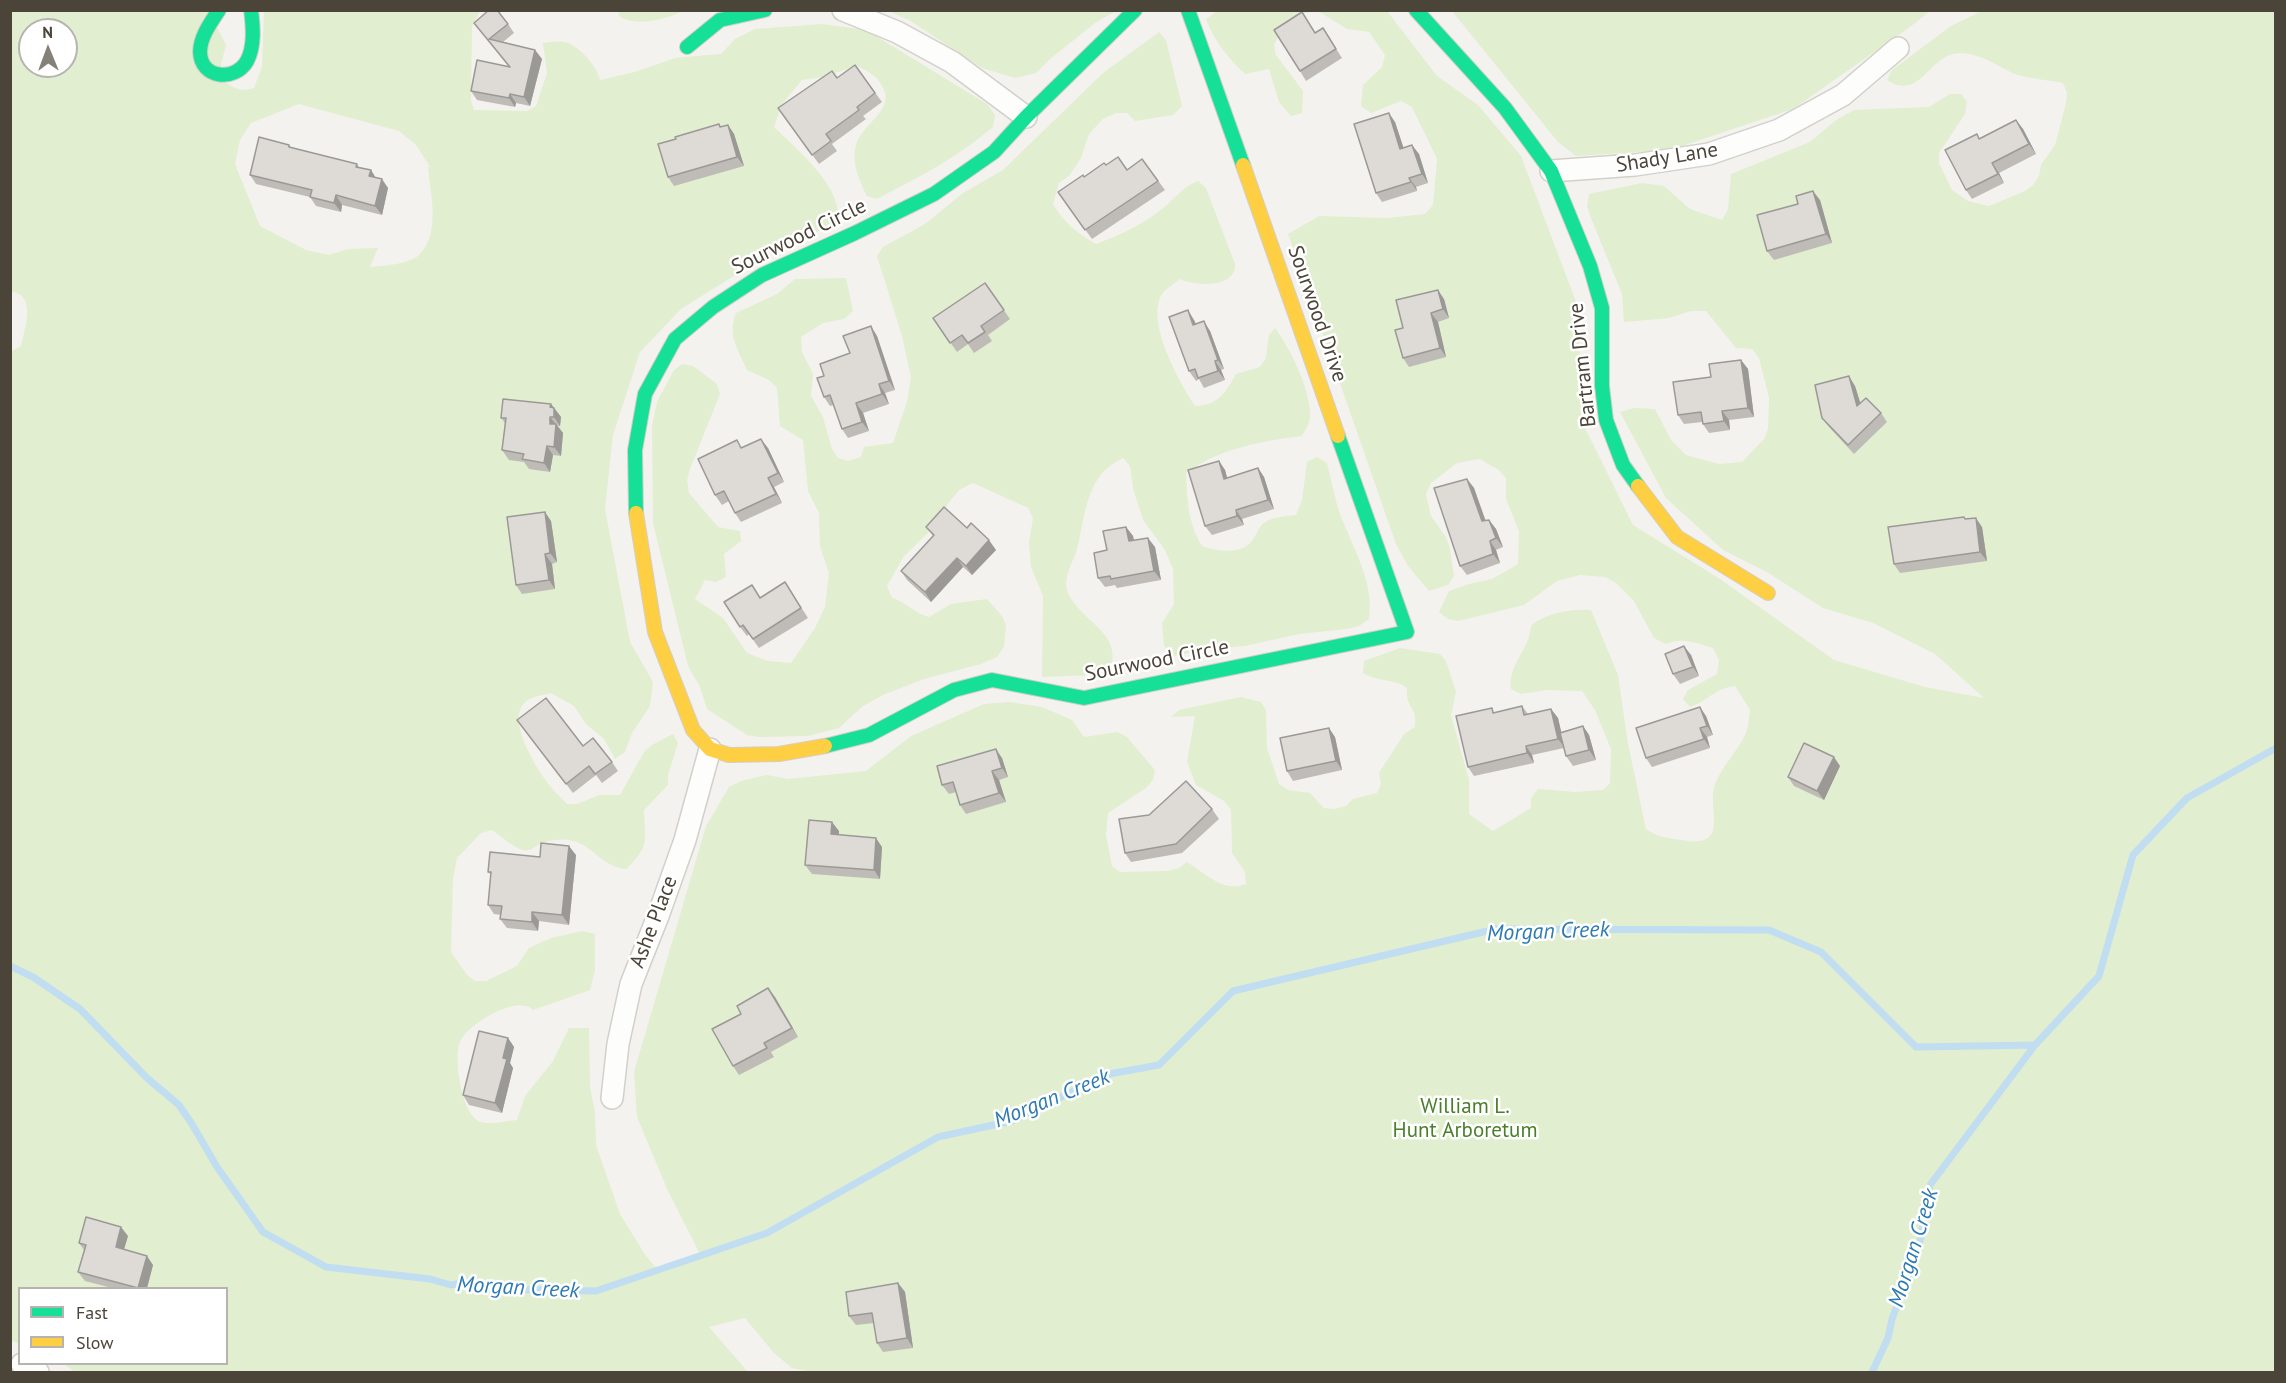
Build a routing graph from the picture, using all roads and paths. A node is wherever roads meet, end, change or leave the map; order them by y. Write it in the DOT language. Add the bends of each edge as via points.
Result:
graph roads {
  1 [pos="219,10"];
  2 [pos="251,10"];
  3 [pos="765,10"];
  4 [pos="843,10"];
  5 [pos="1135,10"];
  6 [pos="1188,10"];
  7 [pos="1416,10"];
  8 [pos="687,47"];
  9 [pos="1898,48"];
  10 [pos="1026,117"];
  11 [pos="1551,171"];
  12 [pos="1768,593"];
  13 [pos="1407,632"];
  14 [pos="710,749"];
  15 [pos="612,1098"];
  1 -- 2 [label="street" via="200,55 204,67 224,77 235,74 246,64 252,37"];
  3 -- 8 [label="street" via="720,21"];
  4 -- 10 [label="street" via="897,32 952,62"];
  5 -- 10 [label="street, Sourwood Circle"];
  6 -- 13 [label="street, Sourwood Drive"];
  7 -- 11 [label="street, Bartram Drive" via="1505,108"];
  9 -- 11 [label="street, Shady Lane" via="1843,95 1779,130 1709,154 1635,165"];
  10 -- 14 [label="street, Sourwood Circle" via="994,152 934,194 762,275 713,307 675,339 645,394 635,450 636,523 655,632 693,730"];
  11 -- 12 [label="street, Bartram Drive" via="1590,266 1602,308 1606,420 1623,465 1677,537"];
  13 -- 14 [label="street, Sourwood Circle" via="1084,699 992,680 954,690 869,735 769,754 729,755"];
  14 -- 15 [label="street, Ashe Place" via="685,840 631,984"];
}
